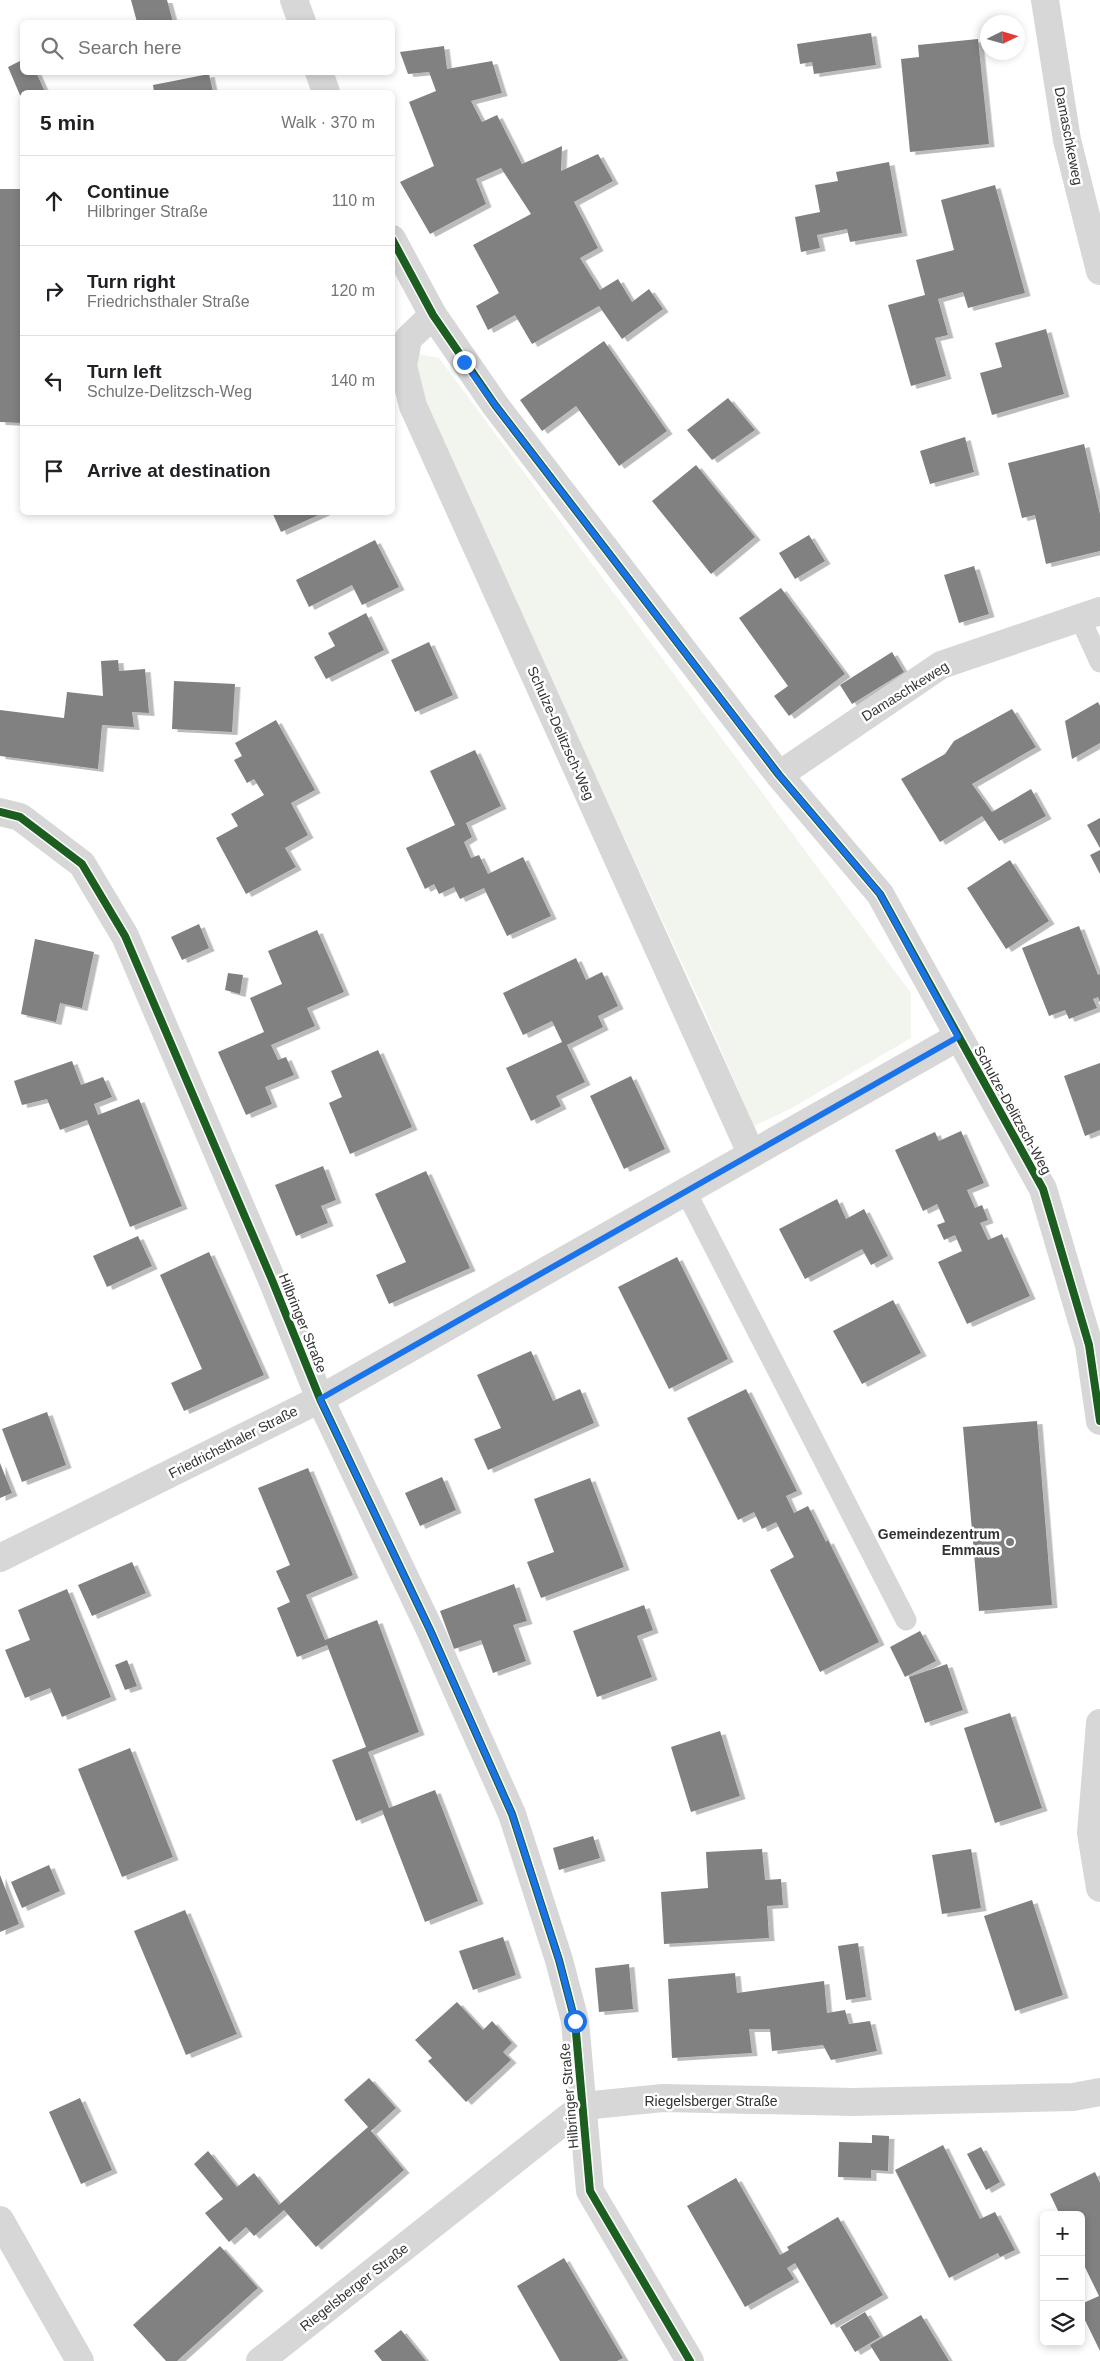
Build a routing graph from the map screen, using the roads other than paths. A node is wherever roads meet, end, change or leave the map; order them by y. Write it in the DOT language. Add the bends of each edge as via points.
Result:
graph roads {
  1 [pos="294,0"];
  2 [pos="1045,0"];
  3 [pos="301,20"];
  4 [pos="320,75"];
  5 [pos="325,90"];
  6 [pos="395,244"];
  7 [pos="1100,271"];
  8 [pos="433,315"];
  9 [pos="1090,614"];
  10 [pos="1100,662"];
  11 [pos="779,775"];
  12 [pos="0,812"];
  13 [pos="958,1037"];
  14 [pos="751,1153"];
  15 [pos="685,1190"];
  16 [pos="320,1399"];
  17 [pos="1100,1420"];
  18 [pos="0,1558"];
  19 [pos="906,1620"];
  20 [pos="1100,1723"];
  21 [pos="1100,1888"];
  22 [pos="1100,2092"];
  23 [pos="583,2106"];
  24 [pos="0,2220"];
  25 [pos="80,2361"];
  26 [pos="260,2361"];
  27 [pos="690,2361"];
  1 -- 3 [label="street"];
  2 -- 7 [label="street, Damaschkeweg" via="1067,140"];
  4 -- 5 [label="street"];
  6 -- 8 [label="street, Schulze-Delitzsch-Weg"];
  8 -- 11 [label="street, Schulze-Delitzsch-Weg" via="495,405"];
  8 -- 14 [label="street, Schulze-Delitzsch-Weg" via="408,339 403,366 412,406"];
  9 -- 10 [label="lane"];
  9 -- 11 [label="street, Damaschkeweg" via="941,665"];
  11 -- 13 [label="street, Schulze-Delitzsch-Weg" via="880,894"];
  12 -- 16 [label="street, Hilbringer Straße" via="20,817 82,864 125,936"];
  13 -- 14 [label="street, Friedrichsthaler Straße"];
  13 -- 17 [label="street, Schulze-Delitzsch-Weg" via="1043,1189 1089,1345"];
  14 -- 15 [label="street, Friedrichsthaler Straße"];
  15 -- 16 [label="street, Friedrichsthaler Straße"];
  15 -- 19 [label="lane"];
  16 -- 18 [label="street, Friedrichsthaler Straße"];
  16 -- 23 [label="street, Hilbringer Straße" via="430,1630 512,1814 575,2021"];
  20 -- 21 [label="street" via="1091,1833"];
  22 -- 23 [label="street, Riegelsberger Straße" via="1073,2097 853,2102 663,2098"];
  23 -- 26 [label="street, Riegelsberger Straße"];
  23 -- 27 [label="street, Hilbringer Straße" via="590,2191"];
  24 -- 25 [label="street"];
}
